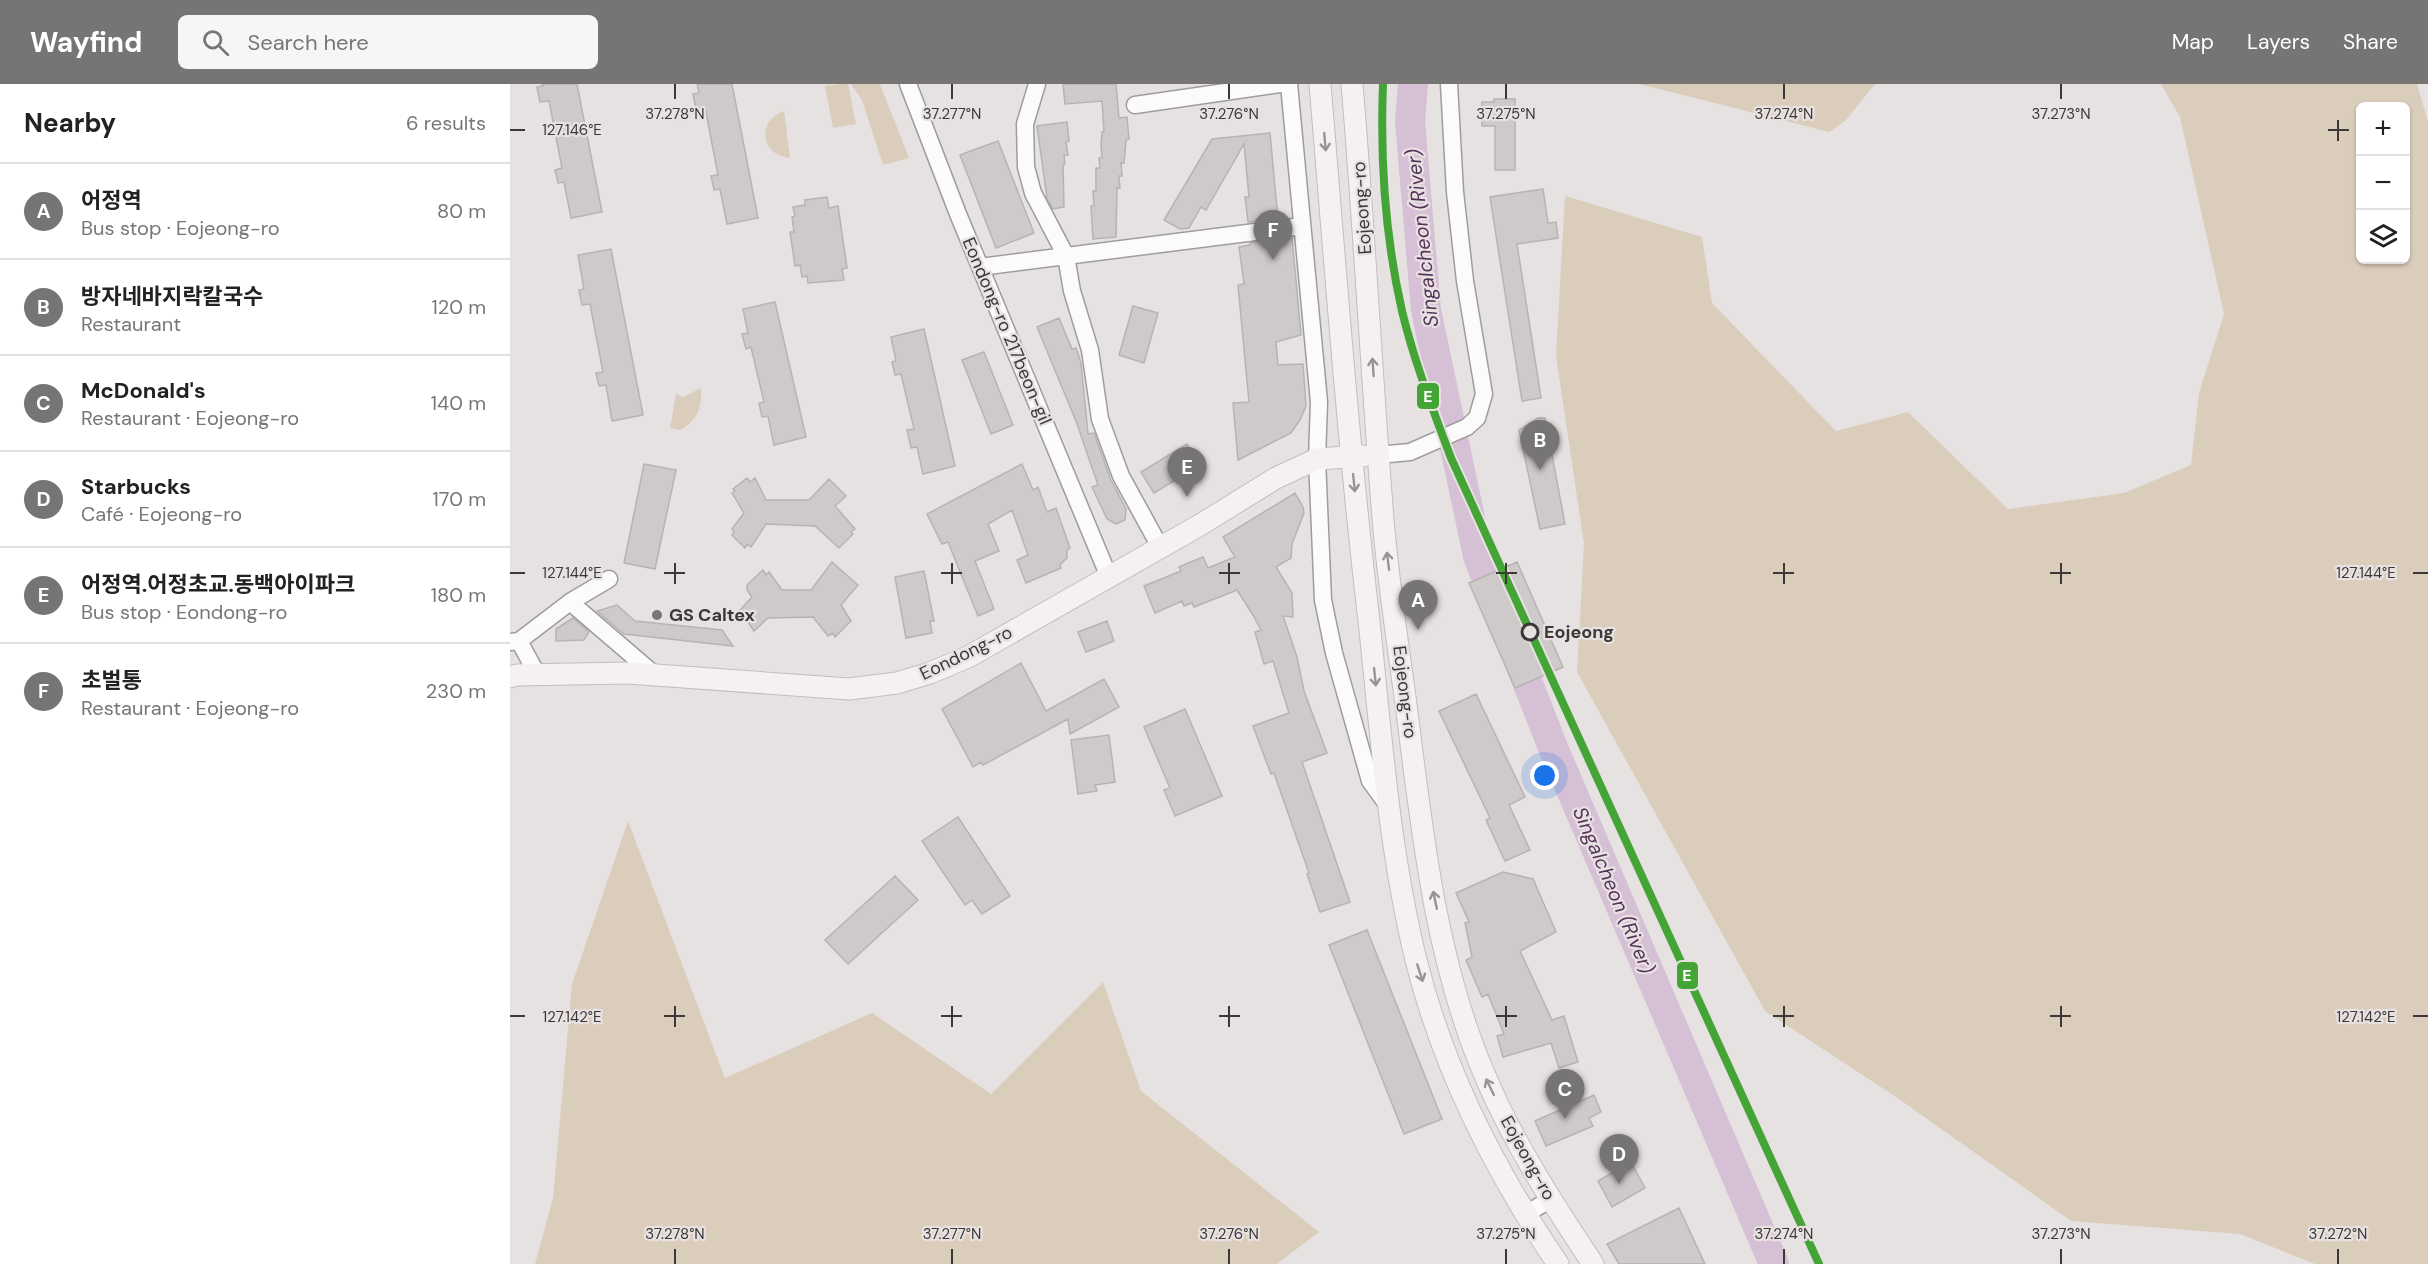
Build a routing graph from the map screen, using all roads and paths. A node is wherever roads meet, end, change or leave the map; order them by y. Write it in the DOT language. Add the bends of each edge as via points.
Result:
graph roads {
  1 [pos="908,84"];
  2 [pos="1037,84"];
  3 [pos="1280,84"];
  4 [pos="1289,84"];
  5 [pos="1320,84"];
  6 [pos="1352,84"];
  7 [pos="1449,84"];
  8 [pos="1135,105"];
  9 [pos="1302,226"];
  10 [pos="1066,256"];
  11 [pos="980,267"];
  12 [pos="1378,455"];
  13 [pos="1351,456"];
  14 [pos="1317,459"];
  15 [pos="1160,547"];
  16 [pos="1109,577"];
  17 [pos="609,579"];
  18 [pos="570,602"];
  19 [pos="515,642"];
  20 [pos="537,674"];
  21 [pos="656,675"];
  22 [pos="510,677"];
  23 [pos="1390,808"];
  24 [pos="1551,1199"];
  25 [pos="1526,1214"];
  26 [pos="1558,1264"];
  27 [pos="1593,1264"];
  1 -- 11 [label="street, Eondong-ro 217beon-gil"];
  2 -- 10 [label="street" via="1025,124 1026,167 1033,193"];
  3 -- 8 [label="street"];
  4 -- 9 [label="street"];
  5 -- 13 [label="main road, Eojeong-ro, one-way"];
  12 -- 6 [label="main road, Eojeong-ro, one-way"];
  7 -- 12 [label="street" via="1462,259 1484,394 1478,418 1467,427 1410,452"];
  9 -- 10 [label="street"];
  9 -- 14 [label="street" via="1319,402"];
  10 -- 11 [label="street"];
  10 -- 15 [label="street" via="1090,350 1100,419 1121,476"];
  11 -- 16 [label="street, Eondong-ro 217beon-gil"];
  12 -- 13 [label="main road, Eondong-ro"];
  24 -- 12 [label="main road, Eojeong-ro, one-way" via="1485,1077 1444,945 1424,845"];
  13 -- 14 [label="main road, Eondong-ro"];
  13 -- 23 [label="main road, Eojeong-ro, one-way"];
  14 -- 15 [label="main road, Eondong-ro" via="1276,478"];
  14 -- 23 [label="street" via="1323,600 1331,643 1370,781"];
  15 -- 16 [label="main road, Eondong-ro"];
  16 -- 21 [label="main road, Eondong-ro" via="968,657 897,683 849,689"];
  17 -- 18 [label="street"];
  18 -- 19 [label="street"];
  18 -- 21 [label="street"];
  19 -- 20 [label="street"];
  20 -- 21 [label="main road, Eondong-ro"];
  20 -- 22 [label="main road, Eondong-ro"];
  23 -- 25 [label="main road, Eojeong-ro, one-way" via="1416,962 1446,1053 1488,1148"];
  24 -- 25 [label="street"];
  24 -- 27 [label="main road, Eojeong-ro"];
  25 -- 26 [label="main road, Eojeong-ro"];
}
